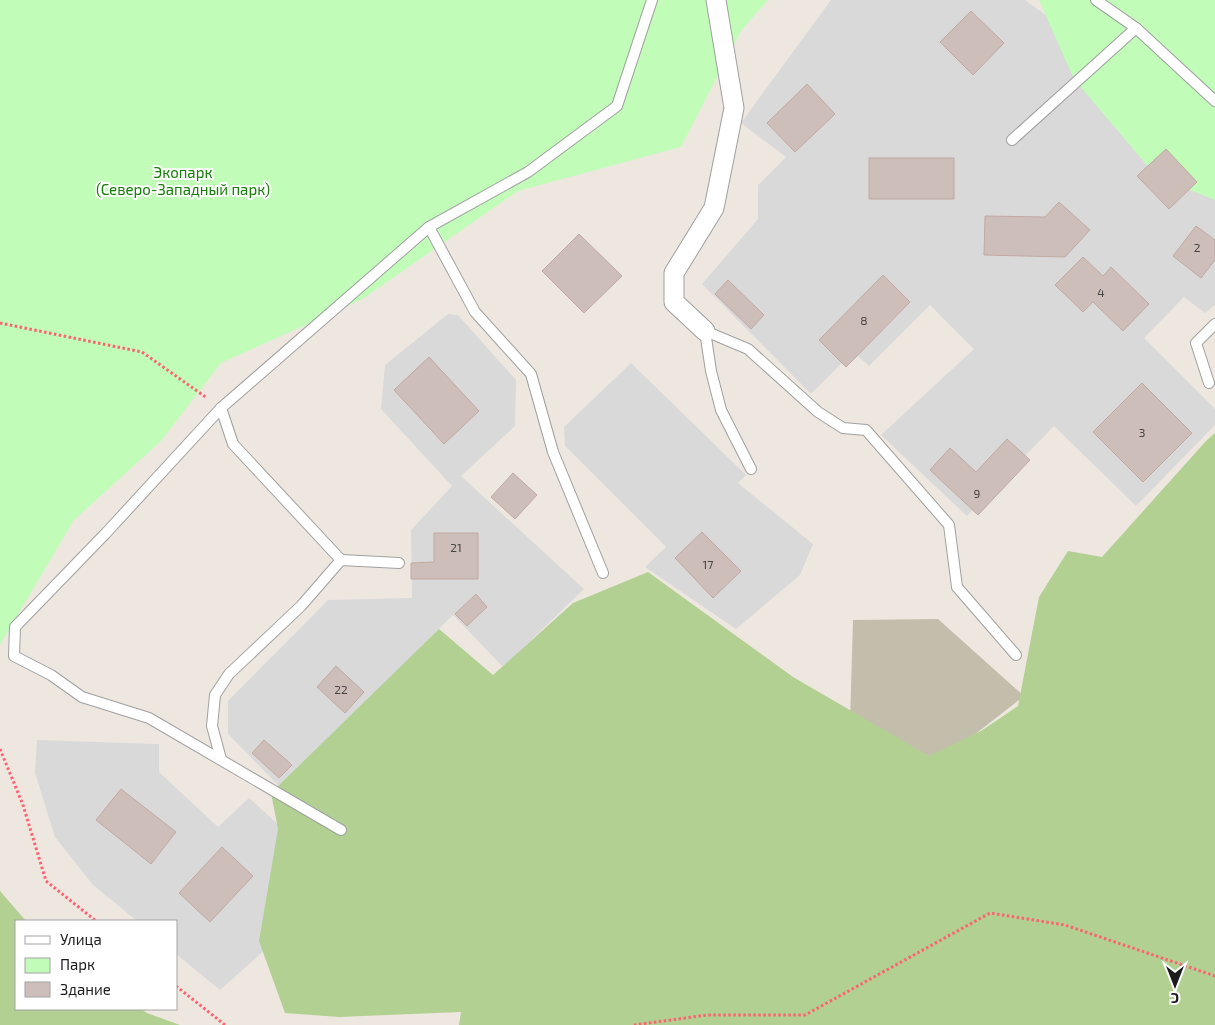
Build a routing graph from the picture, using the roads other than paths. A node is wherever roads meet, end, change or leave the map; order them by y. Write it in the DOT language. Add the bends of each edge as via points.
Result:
graph roads {
  1 [pos="652,0"];
  2 [pos="716,0"];
  3 [pos="1096,0"];
  4 [pos="1136,28"];
  5 [pos="1215,101"];
  6 [pos="1012,140"];
  7 [pos="429,227"];
  8 [pos="1215,324"];
  9 [pos="705,331"];
  10 [pos="1209,383"];
  11 [pos="221,408"];
  12 [pos="751,469"];
  13 [pos="340,560"];
  14 [pos="399,563"];
  15 [pos="603,573"];
  16 [pos="1016,655"];
  17 [pos="221,759"];
  18 [pos="341,830"];
  1 -- 7 [label="lane" via="617,106 528,172"];
  2 -- 9 [label="street" via="734,108 714,208 674,274 674,302"];
  3 -- 4 [label="lane"];
  4 -- 5 [label="lane"];
  4 -- 6 [label="lane"];
  7 -- 11 [label="lane"];
  7 -- 15 [label="lane" via="475,312 531,374 553,452"];
  8 -- 10 [label="lane" via="1196,343"];
  9 -- 12 [label="lane" via="720,410"];
  9 -- 16 [label="lane" via="748,348 818,412 843,428 866,430 949,525 957,587"];
  11 -- 13 [label="lane" via="234,444"];
  11 -- 17 [label="lane" via="15,628 14,656 51,675 82,697 149,718"];
  13 -- 14 [label="lane"];
  13 -- 17 [label="lane" via="301,606 229,674 215,695 212,726"];
  17 -- 18 [label="lane"];
}
